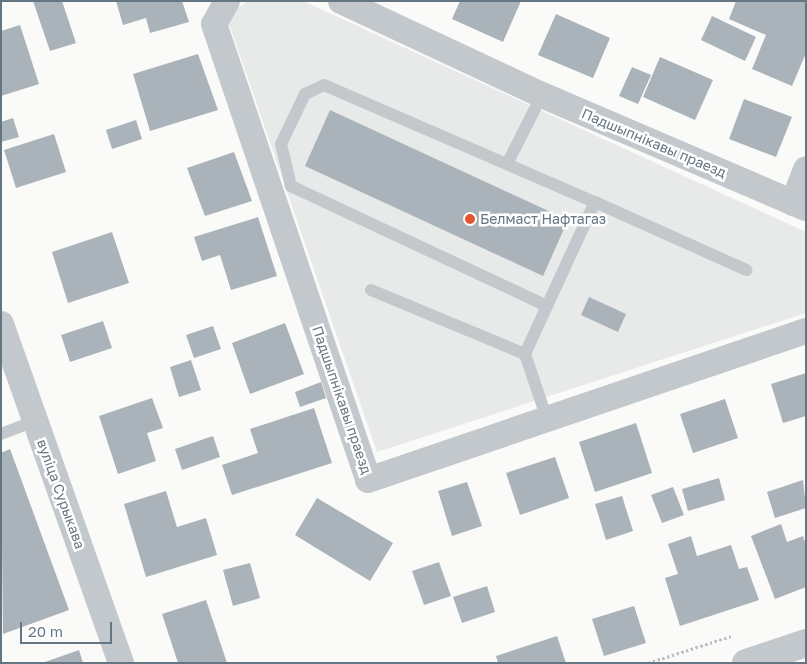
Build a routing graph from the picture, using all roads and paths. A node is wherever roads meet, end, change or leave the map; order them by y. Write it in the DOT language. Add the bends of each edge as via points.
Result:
graph roads {
  1 [pos="227,1"];
  2 [pos="341,1"];
  3 [pos="542,95"];
  4 [pos="508,162"];
  5 [pos="806,169"];
  6 [pos="595,202"];
  7 [pos="799,206"];
  8 [pos="746,270"];
  9 [pos="371,290"];
  10 [pos="547,306"];
  11 [pos="1,324"];
  12 [pos="806,331"];
  13 [pos="525,354"];
  14 [pos="547,419"];
  15 [pos="35,421"];
  16 [pos="1,434"];
  17 [pos="741,633"];
  18 [pos="806,643"];
  19 [pos="122,663"];
  20 [pos="648,663"];
  21 [pos="746,663"];
  1 -- 14 [label="street, Падшыпнікавы праезд" via="214,24 368,480"];
  2 -- 3 [label="street, Падшыпнікавы праезд"];
  3 -- 4 [label="lane"];
  3 -- 7 [label="street, Падшыпнікавы праезд"];
  4 -- 6 [label="lane"];
  4 -- 10 [label="lane" via="324,85 305,94 282,144 291,186"];
  5 -- 7 [label="street"];
  6 -- 8 [label="lane"];
  6 -- 10 [label="lane"];
  9 -- 13 [label="lane"];
  10 -- 13 [label="lane"];
  11 -- 15 [label="street, вуліца Сурыкава"];
  12 -- 14 [label="street, Падшыпнікавы праезд"];
  13 -- 14 [label="lane"];
  15 -- 16 [label="lane"];
  15 -- 19 [label="street, вуліца Сурыкава"];
  17 -- 20 [label="path"];
  18 -- 21 [label="street"];
}
